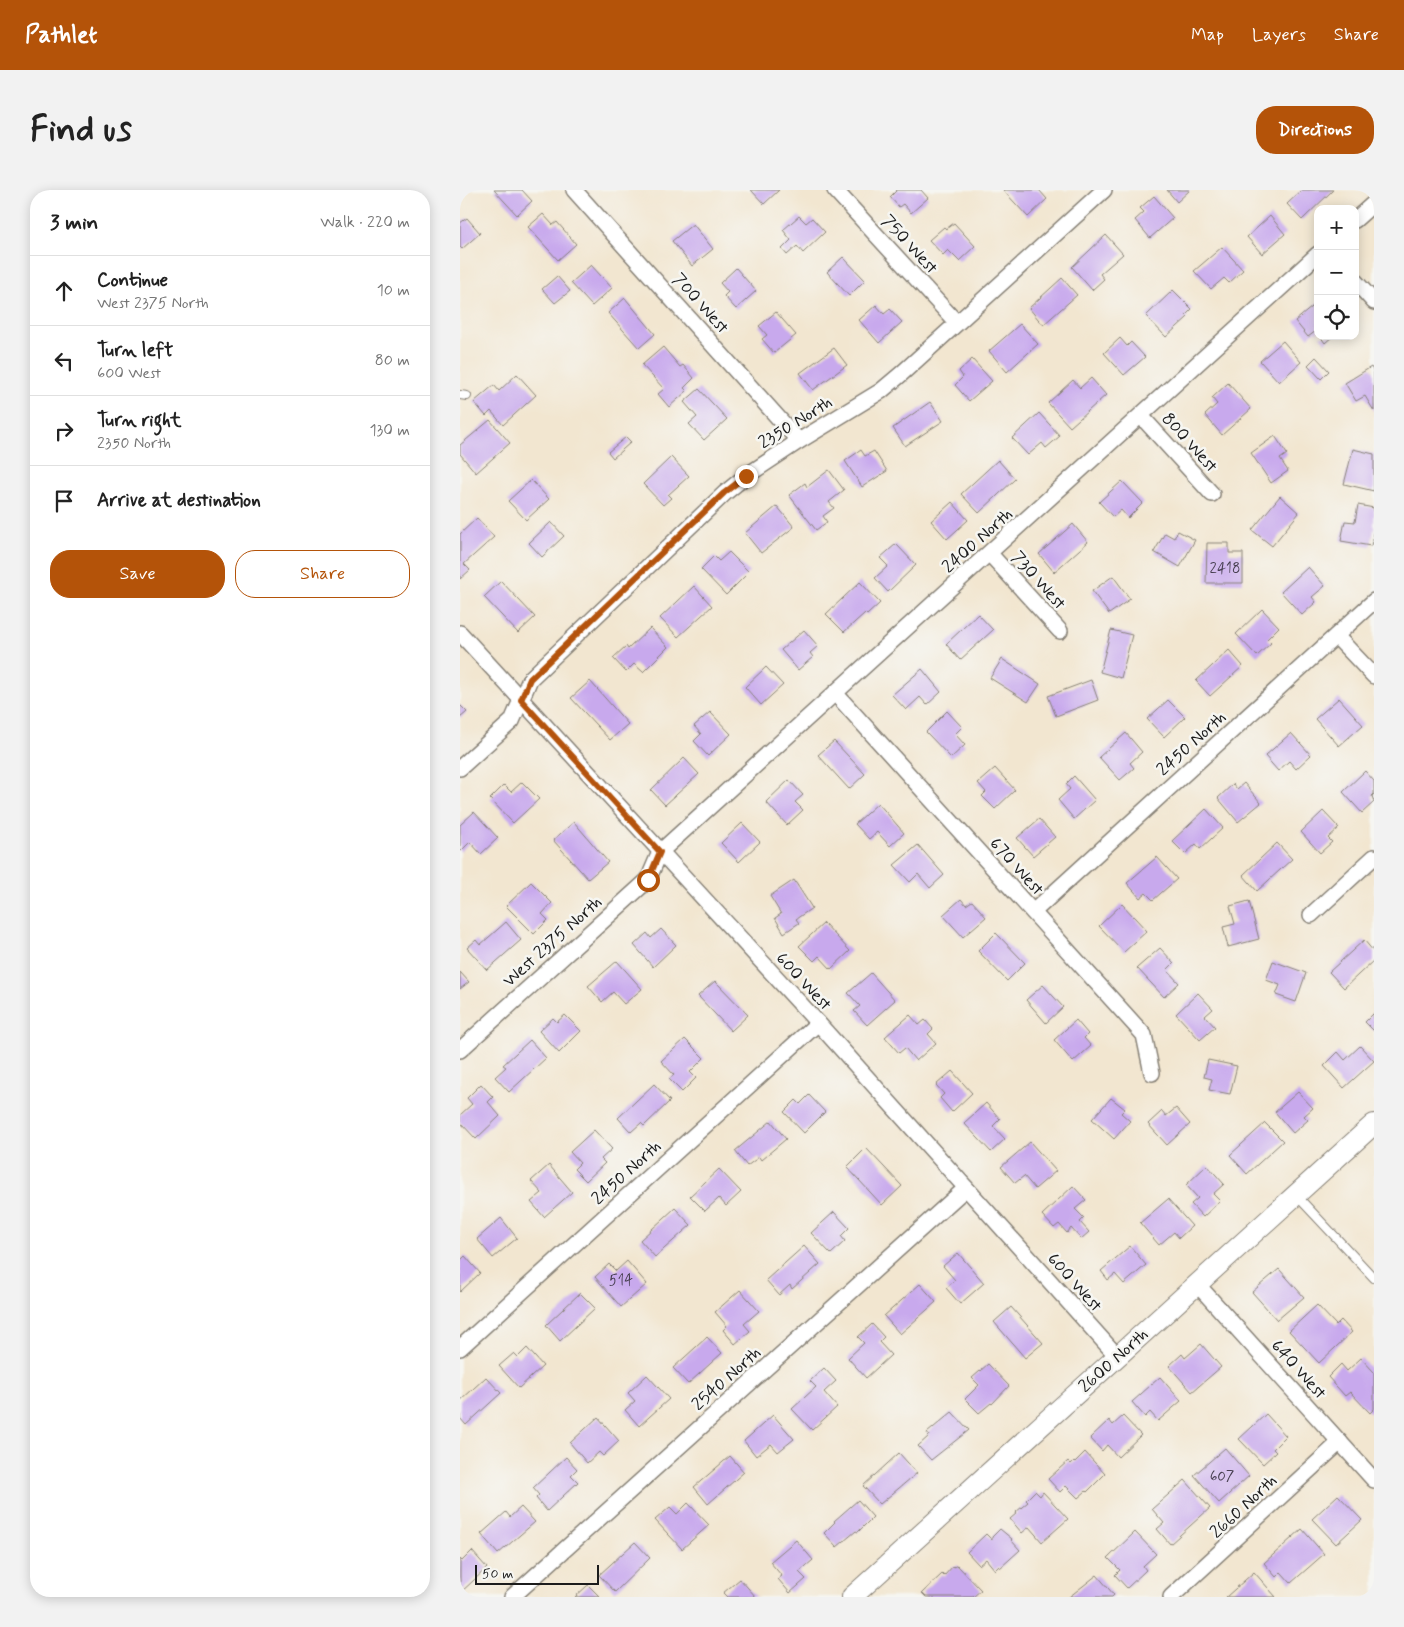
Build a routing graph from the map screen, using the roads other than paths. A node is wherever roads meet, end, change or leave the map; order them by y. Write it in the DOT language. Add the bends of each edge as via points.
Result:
graph roads {
  1 [pos="574,190"];
  2 [pos="835,190"];
  3 [pos="1099,192"];
  4 [pos="1374,202"];
  5 [pos="1359,216"];
  6 [pos="1314,258"];
  7 [pos="1359,285"];
  8 [pos="1374,302"];
  9 [pos="957,323"];
  10 [pos="1141,416"];
  11 [pos="799,441"];
  12 [pos="1212,494"];
  13 [pos="990,554"];
  14 [pos="1374,601"];
  15 [pos="1060,631"];
  16 [pos="460,633"];
  17 [pos="1336,636"];
  18 [pos="1374,676"];
  19 [pos="835,693"];
  20 [pos="521,700"];
  21 [pos="460,768"];
  22 [pos="660,852"];
  23 [pos="1374,857"];
  24 [pos="1033,912"];
  25 [pos="1311,915"];
  26 [pos="818,1023"];
  27 [pos="460,1050"];
  28 [pos="1152,1073"];
  29 [pos="1374,1124"];
  30 [pos="966,1188"];
  31 [pos="1296,1194"];
  32 [pos="1374,1278"];
  33 [pos="1197,1284"];
  34 [pos="460,1348"];
  35 [pos="1117,1356"];
  36 [pos="1340,1442"];
  37 [pos="1374,1480"];
  38 [pos="512,1597"];
  39 [pos="852,1597"];
  40 [pos="1171,1597"];
  1 -- 11 [label="street, 700 West"];
  2 -- 9 [label="street, 750 West"];
  3 -- 9 [label="street, 2350 North"];
  4 -- 5 [label="street"];
  6 -- 10 [label="street, 2400 North"];
  7 -- 8 [label="street"];
  9 -- 11 [label="street, 2350 North" via="881,391"];
  10 -- 12 [label="street, 800 West"];
  10 -- 13 [label="street, 2400 North"];
  11 -- 20 [label="street, 2350 North" via="724,493 530,679"];
  13 -- 15 [label="street, 730 West"];
  13 -- 19 [label="street, 2400 North"];
  14 -- 17 [label="street, 2450 North"];
  16 -- 20 [label="street, 600 West"];
  17 -- 18 [label="street"];
  17 -- 24 [label="street, 2450 North"];
  19 -- 22 [label="street, 2400 North"];
  19 -- 24 [label="street, 670 West"];
  20 -- 21 [label="street, 2350 North" via="512,720"];
  20 -- 22 [label="street, 600 West"];
  22 -- 26 [label="street, 600 West"];
  22 -- 27 [label="street, West 2375 North" via="648,880"];
  23 -- 25 [label="street"];
  24 -- 28 [label="street, 670 West" via="1144,1035"];
  26 -- 30 [label="street, 600 West"];
  26 -- 34 [label="street, 2450 North"];
  29 -- 31 [label="street, 2600 North"];
  30 -- 35 [label="street, 600 West"];
  30 -- 38 [label="street, 2540 North"];
  31 -- 32 [label="lane"];
  31 -- 33 [label="street, 2600 North"];
  33 -- 35 [label="street, 2600 North"];
  33 -- 36 [label="street, 640 West"];
  35 -- 39 [label="street, 2600 North"];
  36 -- 37 [label="street, 640 West"];
  36 -- 40 [label="street, 2660 North"];
}
